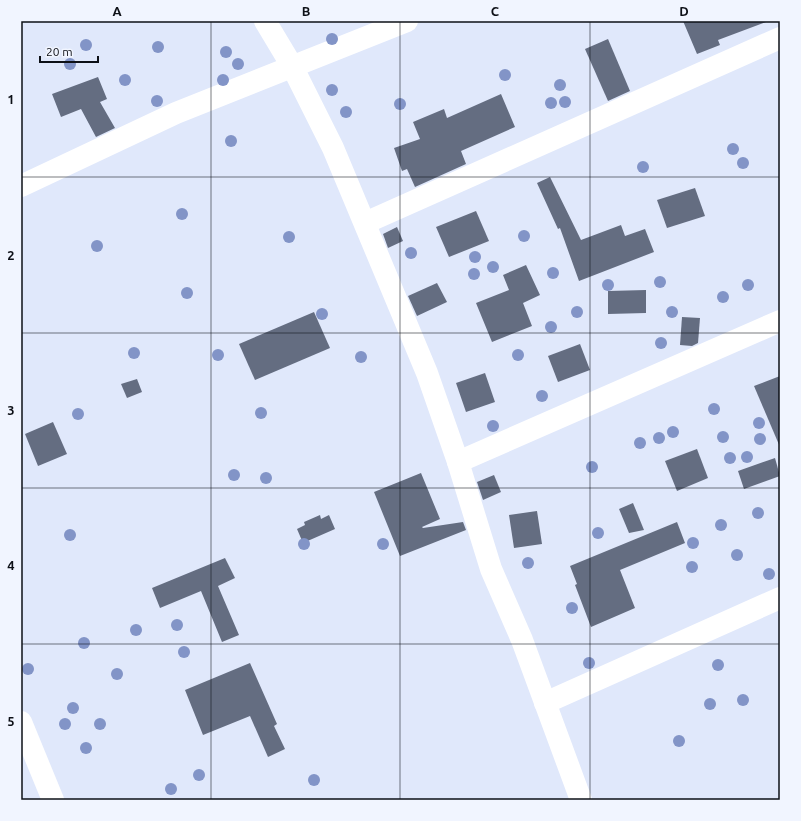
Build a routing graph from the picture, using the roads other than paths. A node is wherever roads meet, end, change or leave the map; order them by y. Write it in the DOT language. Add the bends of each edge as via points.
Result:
graph roads {
  1 [pos="265,21"];
  2 [pos="408,21"];
  3 [pos="780,38"];
  4 [pos="292,66"];
  5 [pos="21,186"];
  6 [pos="365,223"];
  7 [pos="780,321"];
  8 [pos="458,462"];
  9 [pos="780,598"];
  10 [pos="545,703"];
  11 [pos="21,722"];
  12 [pos="53,800"];
  13 [pos="581,800"];
  1 -- 4 [label="street"];
  2 -- 4 [label="street"];
  3 -- 6 [label="street"];
  4 -- 5 [label="street" via="176,113"];
  4 -- 6 [label="street" via="333,148"];
  6 -- 8 [label="street" via="427,373"];
  7 -- 8 [label="street"];
  8 -- 10 [label="street" via="491,569 522,640"];
  9 -- 10 [label="street"];
  10 -- 13 [label="street"];
  11 -- 12 [label="street"];
}
